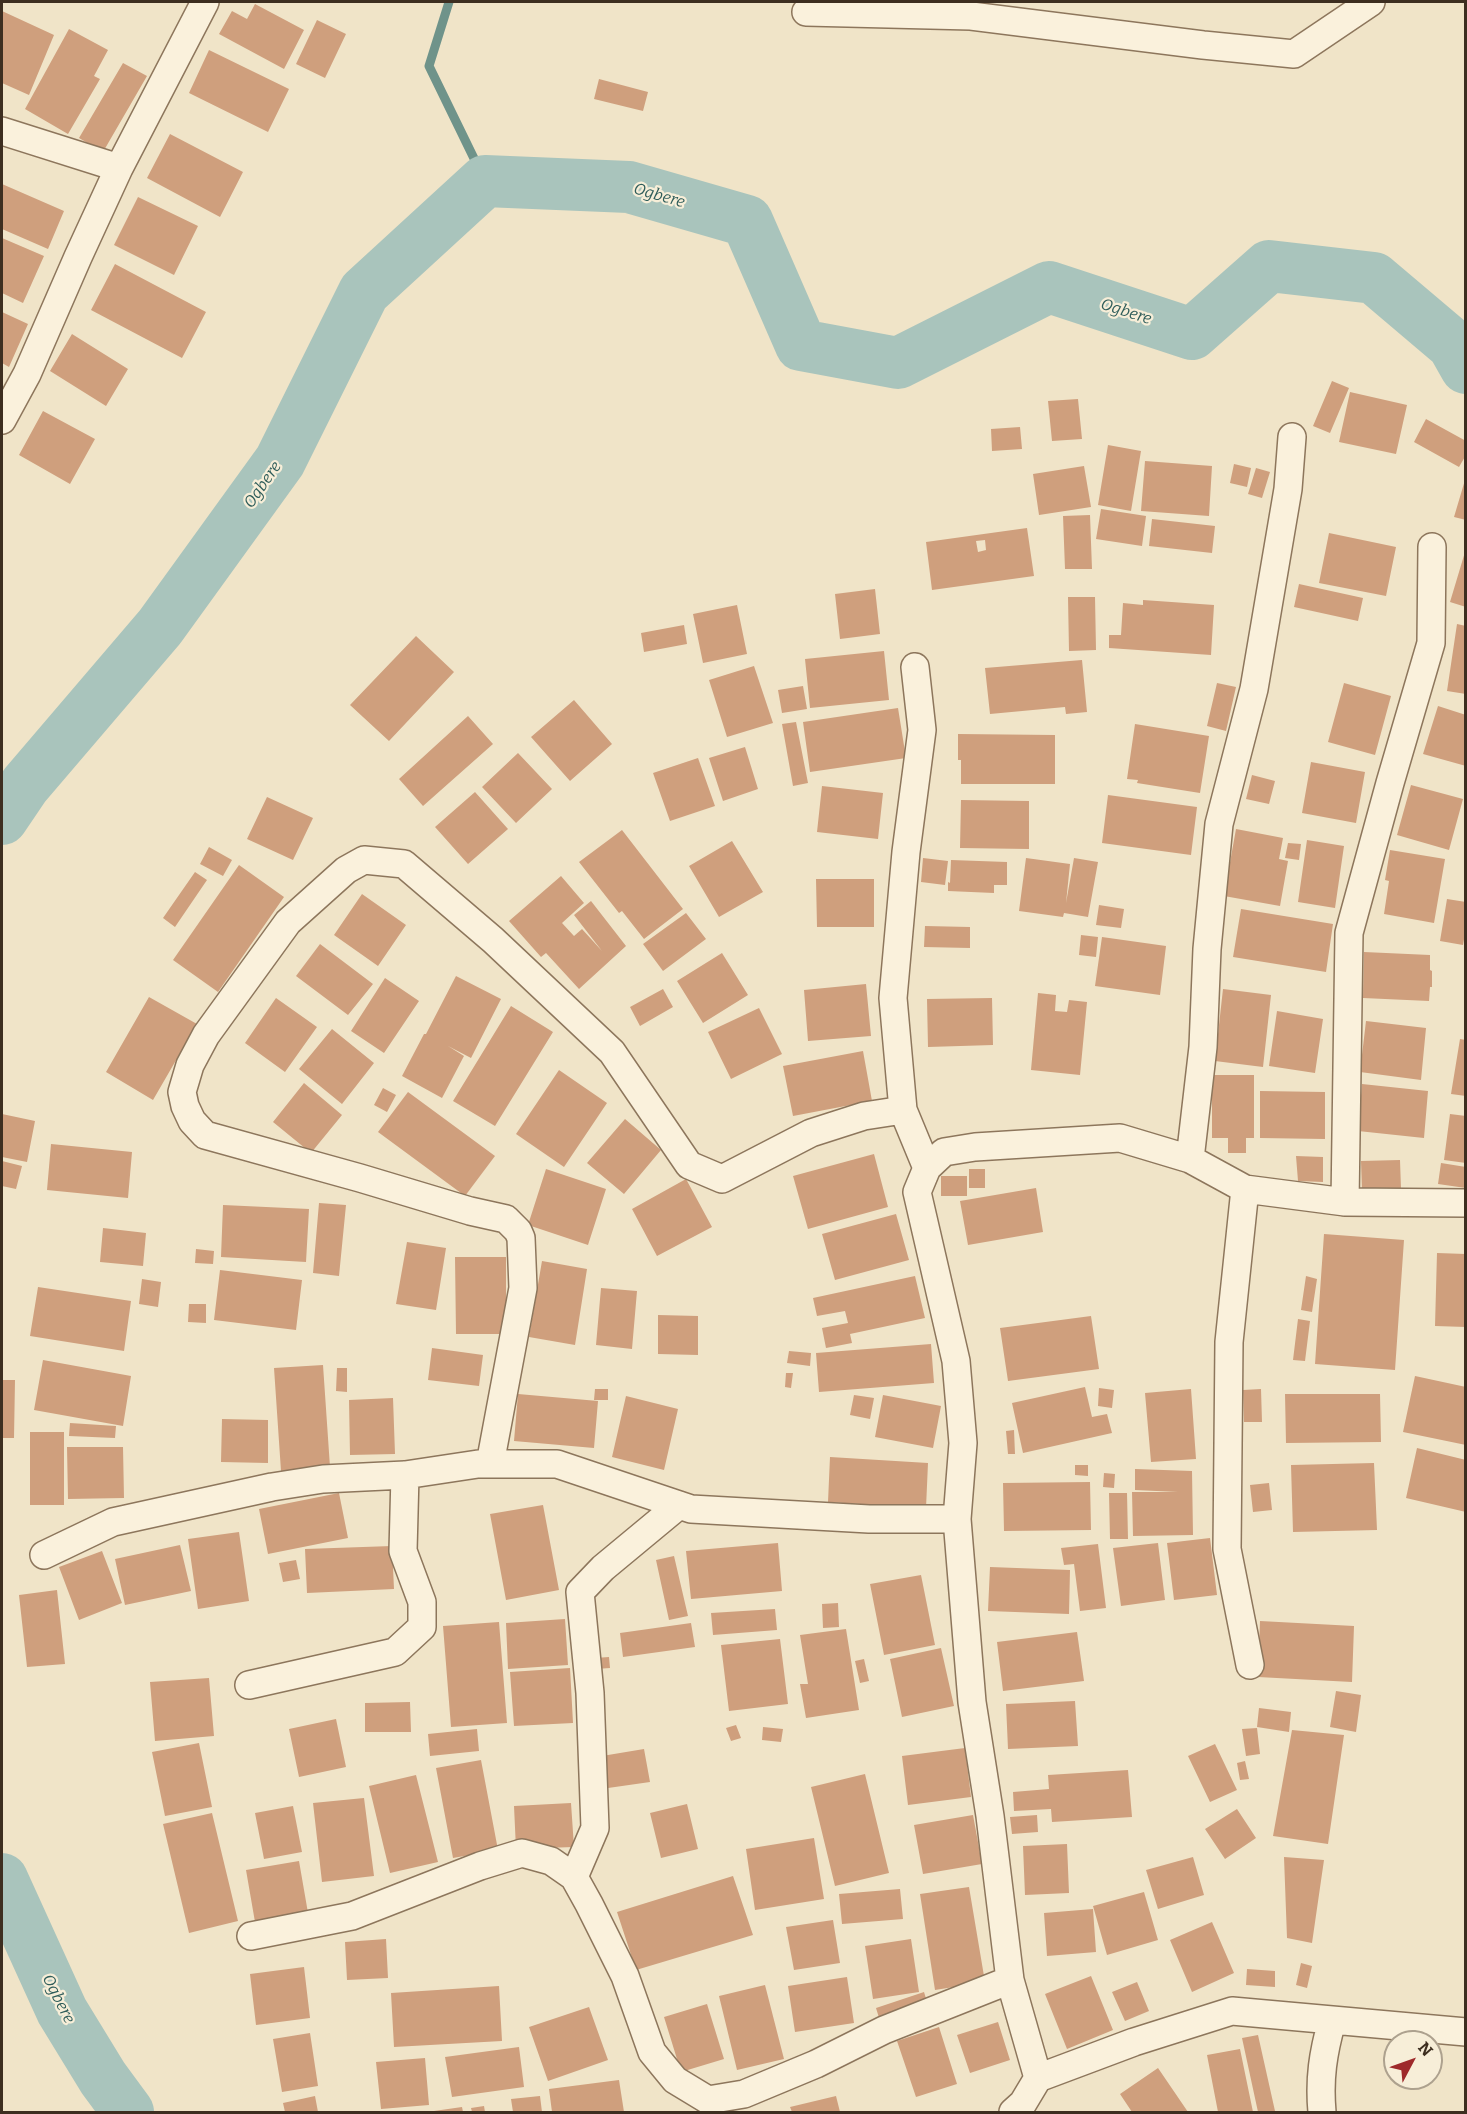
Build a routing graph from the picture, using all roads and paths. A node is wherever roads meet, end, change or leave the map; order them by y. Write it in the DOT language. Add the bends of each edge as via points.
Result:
graph roads {
  1 [pos="204,2"];
  2 [pos="1371,2"];
  3 [pos="806,12"];
  4 [pos="2,131"];
  5 [pos="119,168"];
  6 [pos="2,420"];
  7 [pos="1292,437"];
  8 [pos="1432,547"];
  9 [pos="915,667"];
  10 [pos="903,1110"];
  11 [pos="1191,1159"];
  12 [pos="927,1168"];
  13 [pos="1245,1189"];
  14 [pos="1345,1202"];
  15 [pos="1466,1203"];
  16 [pos="490,1464"];
  17 [pos="405,1475"];
  18 [pos="679,1505"];
  19 [pos="957,1519"];
  20 [pos="44,1555"];
  21 [pos="1250,1665"];
  22 [pos="249,1685"];
  23 [pos="573,1877"];
  24 [pos="251,1936"];
  25 [pos="1010,1980"];
  26 [pos="1332,2021"];
  27 [pos="1466,2032"];
  28 [pos="1038,2078"];
  29 [pos="1013,2112"];
  30 [pos="1322,2112"];
  1 -- 5 [label="street"];
  2 -- 3 [label="street" via="1294,54 971,16"];
  4 -- 5 [label="street"];
  5 -- 6 [label="street" via="27,374"];
  7 -- 11 [label="street" via="1288,489 1254,689 1219,824"];
  8 -- 14 [label="street" via="1431,643 1349,933"];
  9 -- 10 [label="street" via="922,730 893,998"];
  10 -- 12 [label="street"];
  10 -- 16 [label="street" via="864,1116 811,1133 722,1179 689,1165 612,1052 493,940 404,864 364,860 345,870 288,922 206,1035 190,1065 182,1092 185,1106 205,1135 506,1219 518,1231 523,1288"];
  11 -- 12 [label="street" via="1120,1138 975,1147 944,1152"];
  11 -- 13 [label="street"];
  12 -- 19 [label="street" via="917,1192 956,1361 963,1443"];
  13 -- 14 [label="street"];
  13 -- 21 [label="street" via="1229,1342 1227,1549"];
  14 -- 15 [label="street"];
  16 -- 17 [label="street"];
  16 -- 18 [label="street" via="557,1464"];
  17 -- 20 [label="street" via="323,1479 176,1508 113,1522"];
  17 -- 22 [label="street" via="403,1551 422,1602 422,1627 395,1652"];
  18 -- 19 [label="street" via="691,1509 869,1519"];
  18 -- 23 [label="street" via="580,1592 590,1693 595,1828"];
  19 -- 25 [label="street" via="972,1702"];
  23 -- 24 [label="street" via="551,1861 522,1853 352,1916"];
  23 -- 25 [label="street" via="625,1976 652,2052 675,2080 708,2100 744,2094 884,2030"];
  25 -- 28 [label="street"];
  26 -- 27 [label="street"];
  26 -- 28 [label="street" via="1232,2011"];
  26 -- 30 [label="street" via="1322,2057"];
  28 -- 29 [label="street"];
}
